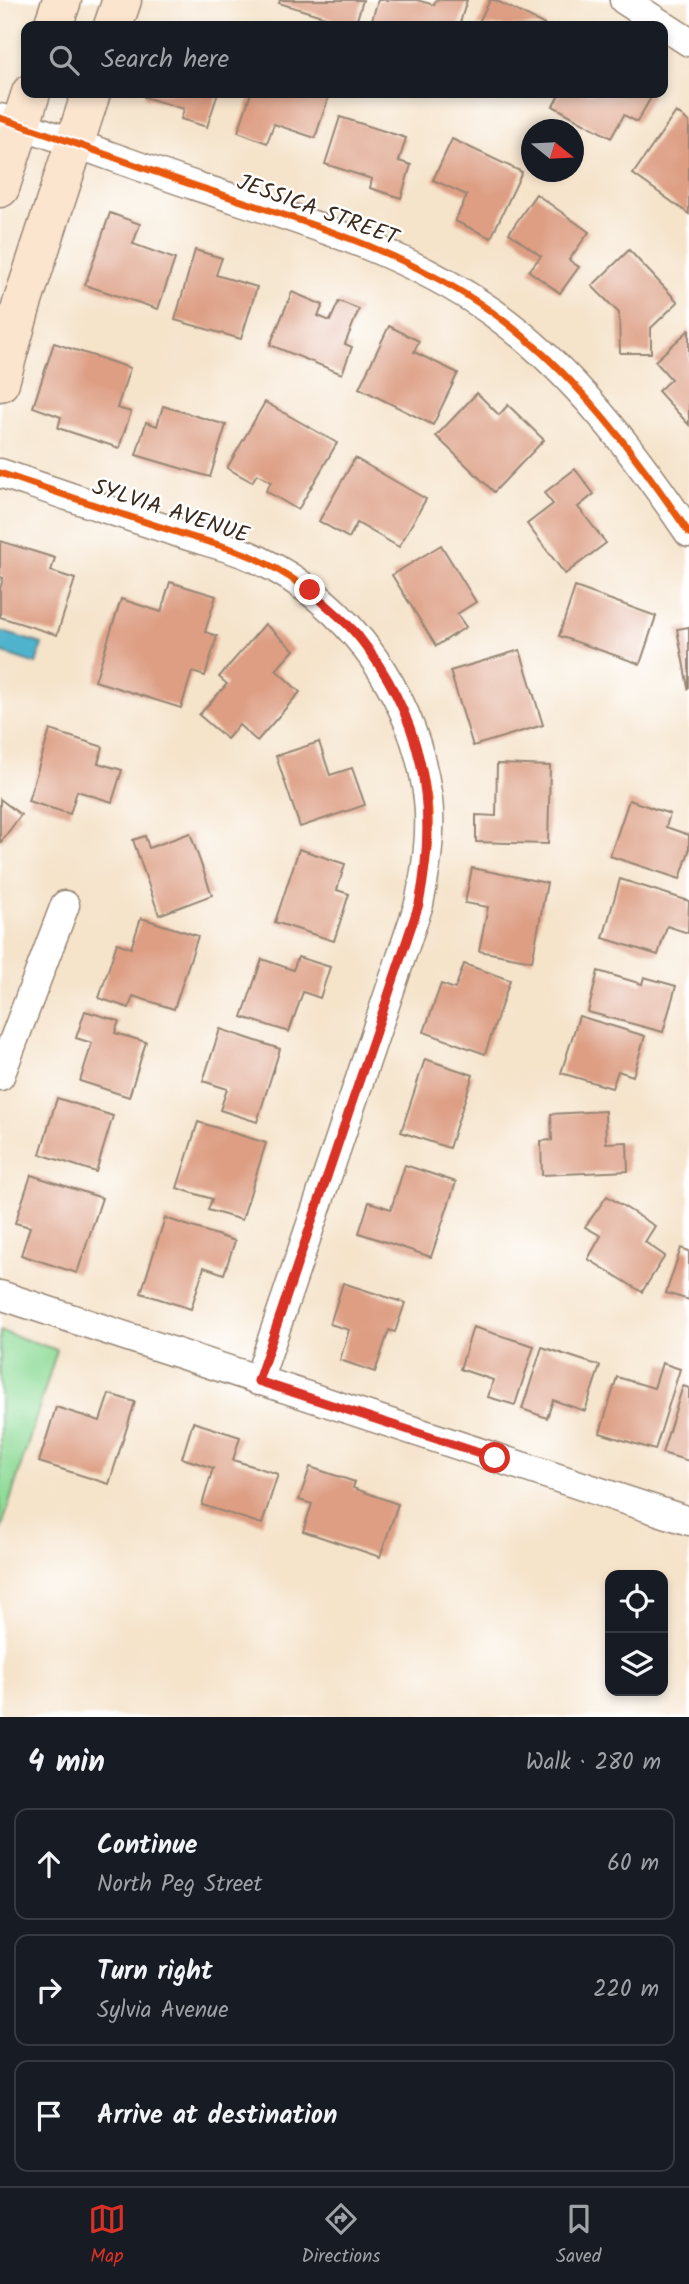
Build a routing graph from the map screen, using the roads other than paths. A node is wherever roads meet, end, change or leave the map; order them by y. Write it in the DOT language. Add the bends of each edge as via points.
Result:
graph roads {
  1 [pos="62,0"];
  2 [pos="122,0"];
  3 [pos="624,0"];
  4 [pos="55,21"];
  5 [pos="115,21"];
  6 [pos="656,21"];
  7 [pos="668,28"];
  8 [pos="689,42"];
  9 [pos="89,98"];
  10 [pos="17,112"];
  11 [pos="74,144"];
  12 [pos="0,188"];
  13 [pos="0,382"];
  14 [pos="0,473"];
  15 [pos="689,534"];
  16 [pos="65,905"];
  17 [pos="3,1059"];
  18 [pos="0,1295"];
  19 [pos="258,1381"];
  20 [pos="689,1521"];
  1 -- 4 [label="main road"];
  2 -- 5 [label="main road"];
  3 -- 6 [label="street"];
  7 -- 8 [label="street"];
  9 -- 11 [label="main road"];
  10 -- 11 [label="street, JESSICA STREET"];
  10 -- 12 [label="main road"];
  11 -- 13 [label="main road"];
  11 -- 15 [label="street, JESSICA STREET" via="358,240 493,312 556,365 586,398 652,478"];
  14 -- 19 [label="street, SYLVIA AVENUE" via="256,559 310,590 355,632 384,673 416,740 428,801 428,863 419,904"];
  16 -- 17 [label="street"];
  18 -- 19 [label="street"];
  19 -- 20 [label="street"];
}
